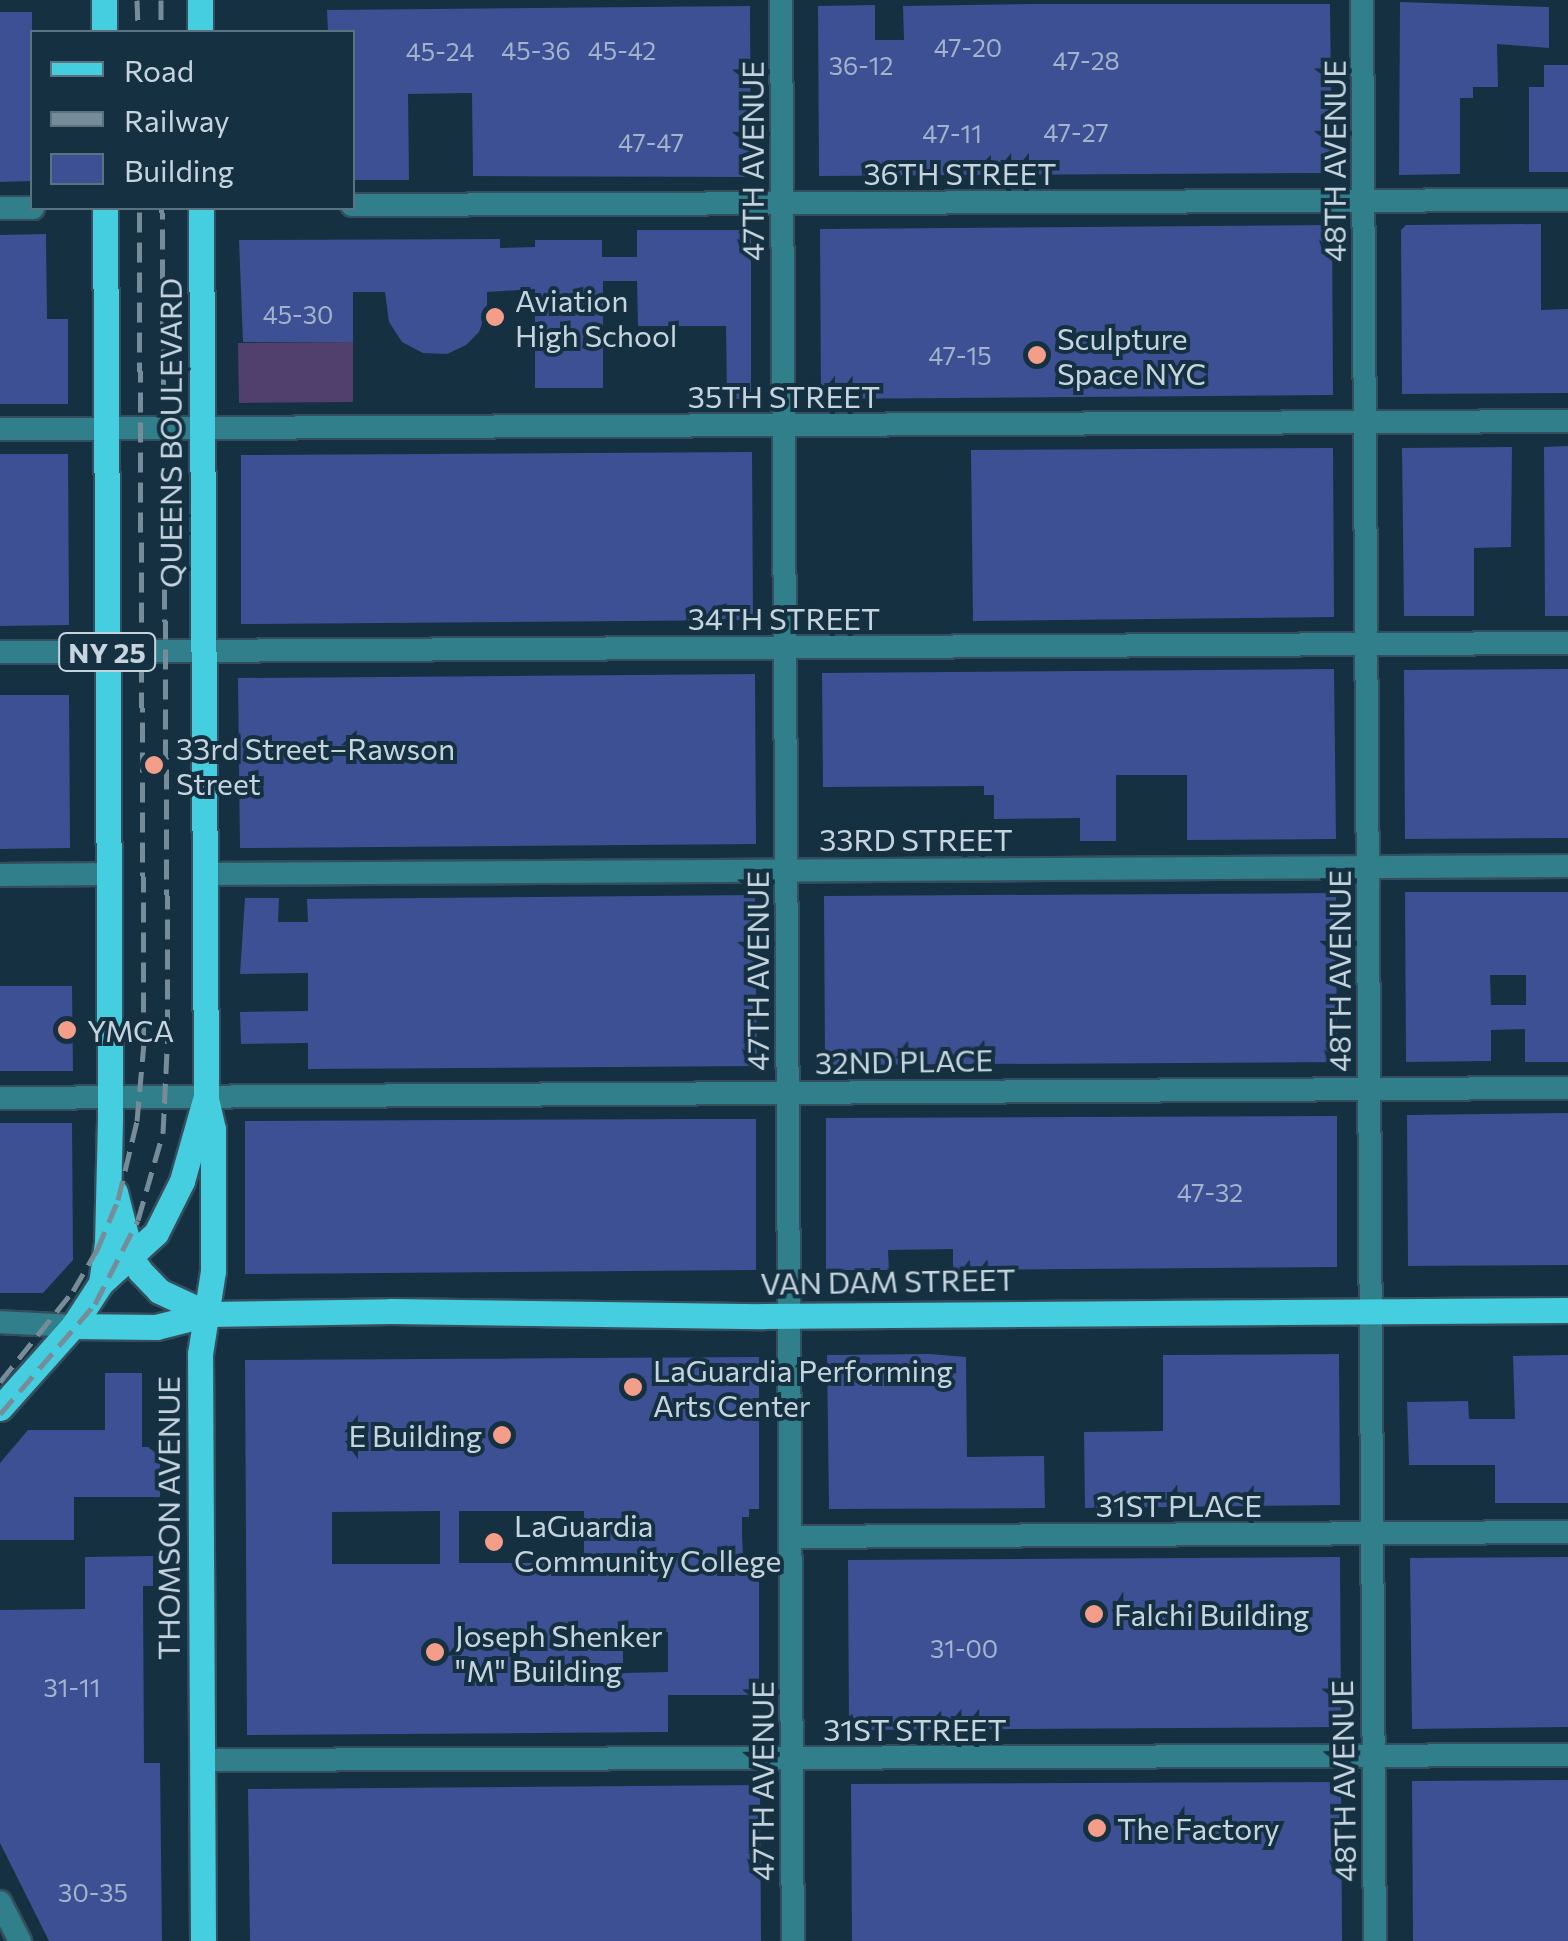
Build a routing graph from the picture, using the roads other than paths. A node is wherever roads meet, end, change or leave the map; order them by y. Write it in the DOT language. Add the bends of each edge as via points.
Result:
graph roads {
  1 [pos="104,0"];
  2 [pos="200,0"];
  3 [pos="781,0"];
  4 [pos="1362,0"];
  5 [pos="104,30"];
  6 [pos="200,30"];
  7 [pos="1568,200"];
  8 [pos="1364,201"];
  9 [pos="782,204"];
  10 [pos="355,206"];
  11 [pos="0,208"];
  12 [pos="30,208"];
  13 [pos="105,210"];
  14 [pos="201,210"];
  15 [pos="1568,421"];
  16 [pos="1366,423"];
  17 [pos="784,426"];
  18 [pos="106,428"];
  19 [pos="202,428"];
  20 [pos="0,430"];
  21 [pos="1568,643"];
  22 [pos="1367,644"];
  23 [pos="785,648"];
  24 [pos="203,650"];
  25 [pos="106,651"];
  26 [pos="0,652"];
  27 [pos="1368,866"];
  28 [pos="1568,866"];
  29 [pos="787,870"];
  30 [pos="108,874"];
  31 [pos="205,874"];
  32 [pos="0,875"];
  33 [pos="1568,1088"];
  34 [pos="1369,1089"];
  35 [pos="788,1092"];
  36 [pos="206,1096"];
  37 [pos="109,1097"];
  38 [pos="0,1098"];
  39 [pos="108,1167"];
  40 [pos="132,1259"];
  41 [pos="101,1283"];
  42 [pos="1568,1310"];
  43 [pos="1370,1311"];
  44 [pos="208,1314"];
  45 [pos="789,1315"];
  46 [pos="0,1322"];
  47 [pos="72,1326"];
  48 [pos="0,1408"];
  49 [pos="1568,1532"];
  50 [pos="1370,1533"];
  51 [pos="790,1537"];
  52 [pos="1568,1755"];
  53 [pos="1373,1756"];
  54 [pos="202,1760"];
  55 [pos="792,1760"];
  56 [pos="0,1902"];
  57 [pos="20,1941"];
  58 [pos="204,1941"];
  59 [pos="794,1941"];
  60 [pos="1375,1941"];
  1 -- 5 [label="main road"];
  2 -- 6 [label="main road"];
  3 -- 9 [label="street, 47TH AVENUE"];
  4 -- 8 [label="street, 48TH AVENUE"];
  7 -- 8 [label="street, 36TH STREET"];
  8 -- 9 [label="street, 36TH STREET"];
  8 -- 16 [label="street, 48TH AVENUE"];
  9 -- 10 [label="street, 36TH STREET"];
  9 -- 17 [label="street, 47TH AVENUE"];
  11 -- 12 [label="street"];
  13 -- 18 [label="main road, QUEENS BOULEVARD / NY 25"];
  14 -- 19 [label="main road, QUEENS BOULEVARD / NY 25"];
  15 -- 16 [label="street, 35TH STREET"];
  16 -- 17 [label="street, 35TH STREET"];
  16 -- 22 [label="street, 48TH AVENUE"];
  17 -- 19 [label="street, 35TH STREET"];
  17 -- 23 [label="street, 47TH AVENUE"];
  18 -- 19 [label="street, 35TH STREET"];
  18 -- 20 [label="street, 35TH STREET"];
  18 -- 25 [label="main road, QUEENS BOULEVARD / NY 25"];
  19 -- 24 [label="main road, QUEENS BOULEVARD / NY 25"];
  21 -- 22 [label="street, 34TH STREET"];
  22 -- 23 [label="street, 34TH STREET"];
  22 -- 27 [label="street, 48TH AVENUE"];
  23 -- 24 [label="street, 34TH STREET"];
  23 -- 29 [label="street, 47TH AVENUE"];
  24 -- 25 [label="street, 34TH STREET"];
  24 -- 31 [label="main road, QUEENS BOULEVARD / NY 25"];
  25 -- 26 [label="street, 34TH STREET"];
  25 -- 30 [label="main road, QUEENS BOULEVARD / NY 25"];
  27 -- 28 [label="street, 33RD STREET"];
  27 -- 29 [label="street, 33RD STREET"];
  27 -- 34 [label="street, 48TH AVENUE"];
  29 -- 31 [label="street, 33RD STREET"];
  29 -- 35 [label="street, 47TH AVENUE"];
  30 -- 32 [label="street"];
  30 -- 37 [label="main road, QUEENS BOULEVARD / NY 25"];
  31 -- 36 [label="main road, QUEENS BOULEVARD / NY 25"];
  33 -- 34 [label="street, 32ND PLACE"];
  34 -- 35 [label="street, 32ND PLACE"];
  34 -- 43 [label="street, 48TH AVENUE"];
  35 -- 36 [label="street, 32ND PLACE"];
  35 -- 45 [label="street, 47TH AVENUE"];
  36 -- 37 [label="street, 32ND PLACE"];
  36 -- 40 [label="main road, QUEENS BOULEVARD / NY 25" via="173,1204"];
  36 -- 44 [label="main road, THOMSON AVENUE" via="213,1130"];
  37 -- 38 [label="street, 32ND PLACE"];
  37 -- 39 [label="main road, QUEENS BOULEVARD / NY 25"];
  39 -- 40 [label="main road"];
  39 -- 41 [label="main road, QUEENS BOULEVARD / NY 25"];
  40 -- 41 [label="main road, QUEENS BOULEVARD / NY 25"];
  40 -- 44 [label="main road, VAN DAM STREET" via="158,1292"];
  41 -- 47 [label="main road, QUEENS BOULEVARD / NY 25"];
  42 -- 43 [label="main road, VAN DAM STREET"];
  43 -- 45 [label="main road, VAN DAM STREET"];
  43 -- 50 [label="street, 48TH AVENUE"];
  44 -- 45 [label="main road, VAN DAM STREET"];
  44 -- 47 [label="main road, VAN DAM STREET" via="156,1326"];
  44 -- 54 [label="main road, THOMSON AVENUE" via="200,1354"];
  45 -- 51 [label="street, 47TH AVENUE"];
  46 -- 47 [label="street, VAN DAM STREET"];
  47 -- 48 [label="main road, QUEENS BOULEVARD / NY 25"];
  49 -- 50 [label="street, 31ST PLACE"];
  50 -- 51 [label="street, 31ST PLACE"];
  50 -- 53 [label="street, 48TH AVENUE"];
  51 -- 55 [label="street, 47TH AVENUE"];
  52 -- 53 [label="street, 31ST STREET"];
  53 -- 55 [label="street, 31ST STREET"];
  53 -- 60 [label="street, 48TH AVENUE"];
  54 -- 55 [label="street, 31ST STREET"];
  54 -- 58 [label="main road, THOMSON AVENUE"];
  55 -- 59 [label="street, 47TH AVENUE"];
  56 -- 57 [label="street"];
}
